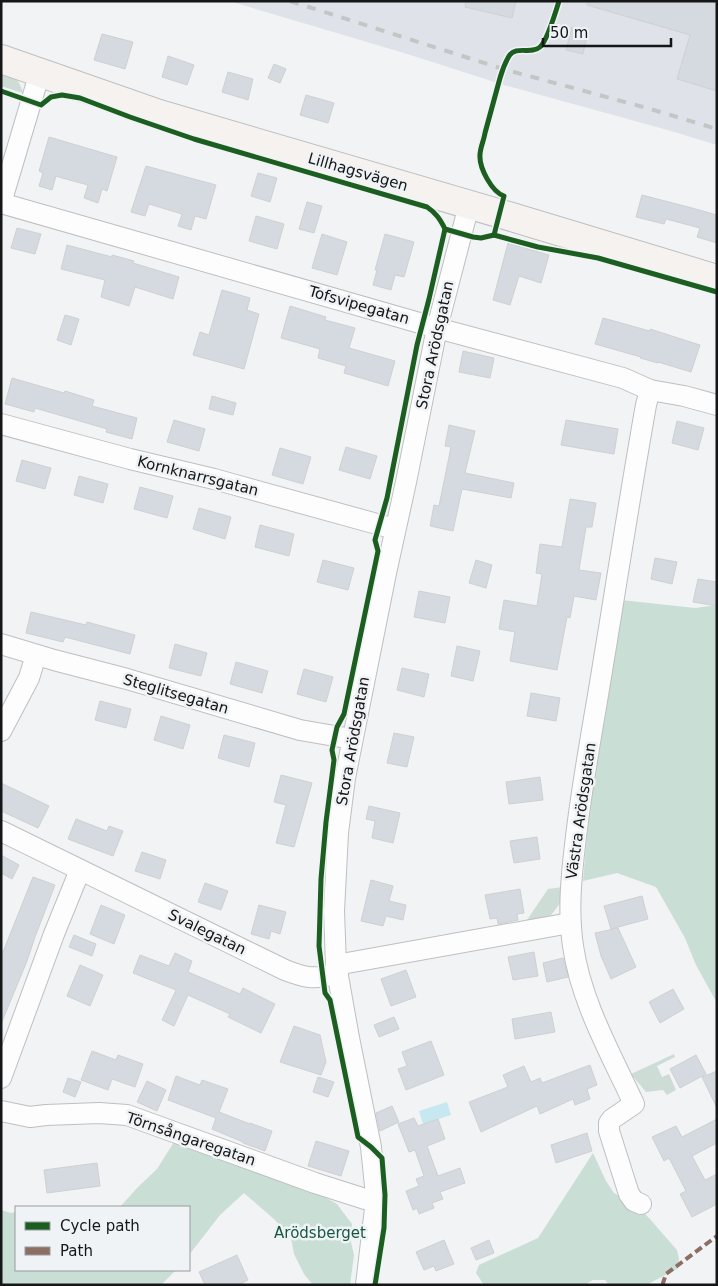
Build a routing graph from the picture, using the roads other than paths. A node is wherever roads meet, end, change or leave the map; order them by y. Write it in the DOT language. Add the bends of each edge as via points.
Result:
graph roads {
  1 [pos="1,59"];
  2 [pos="40,72"];
  3 [pos="1,203"];
  4 [pos="469,205"];
  5 [pos="717,279"];
  6 [pos="437,328"];
  7 [pos="650,390"];
  8 [pos="717,405"];
  9 [pos="1,424"];
  10 [pos="395,529"];
  11 [pos="1,644"];
  12 [pos="36,655"];
  13 [pos="1,731"];
  14 [pos="352,739"];
  15 [pos="1,831"];
  16 [pos="80,870"];
  17 [pos="570,922"];
  18 [pos="337,970"];
  19 [pos="1,1078"];
  20 [pos="1,1111"];
  21 [pos="376,1200"];
  22 [pos="641,1204"];
  23 [pos="366,1285"];
  1 -- 2 [label="street, Lillhagsvägen"];
  2 -- 3 [label="street"];
  2 -- 4 [label="street, Lillhagsvägen" via="159,114"];
  3 -- 6 [label="street, Tofsvipegatan"];
  4 -- 5 [label="street, Lillhagsvägen"];
  4 -- 6 [label="street, Stora Arödsgatan"];
  6 -- 7 [label="street, Tofsvipegatan" via="622,378"];
  6 -- 10 [label="street, Stora Arödsgatan"];
  7 -- 8 [label="street, Tofsvipegatan"];
  7 -- 17 [label="street, Västra Arödsgatan" via="580,803 570,890"];
  9 -- 10 [label="street, Kornknarrsgatan"];
  10 -- 14 [label="street, Stora Arödsgatan"];
  11 -- 12 [label="street, Steglitsegatan"];
  12 -- 13 [label="street" via="29,678"];
  12 -- 14 [label="street, Steglitsegatan" via="300,730"];
  14 -- 18 [label="street, Stora Arödsgatan" via="338,833 334,911"];
  15 -- 16 [label="street, Svalegatan"];
  16 -- 18 [label="street, Svalegatan" via="293,973 316,978"];
  16 -- 19 [label="street"];
  17 -- 18 [label="street, Svalegatan"];
  17 -- 22 [label="street, Västra Arödsgatan" via="579,974 593,1016 634,1104 612,1119 609,1131 629,1194"];
  18 -- 21 [label="street, Stora Arödsgatan" via="370,1147"];
  20 -- 21 [label="street, Törnsångaregatan" via="30,1117 99,1113 127,1115 309,1181"];
  21 -- 23 [label="street, Stora Arödsgatan"];
}
